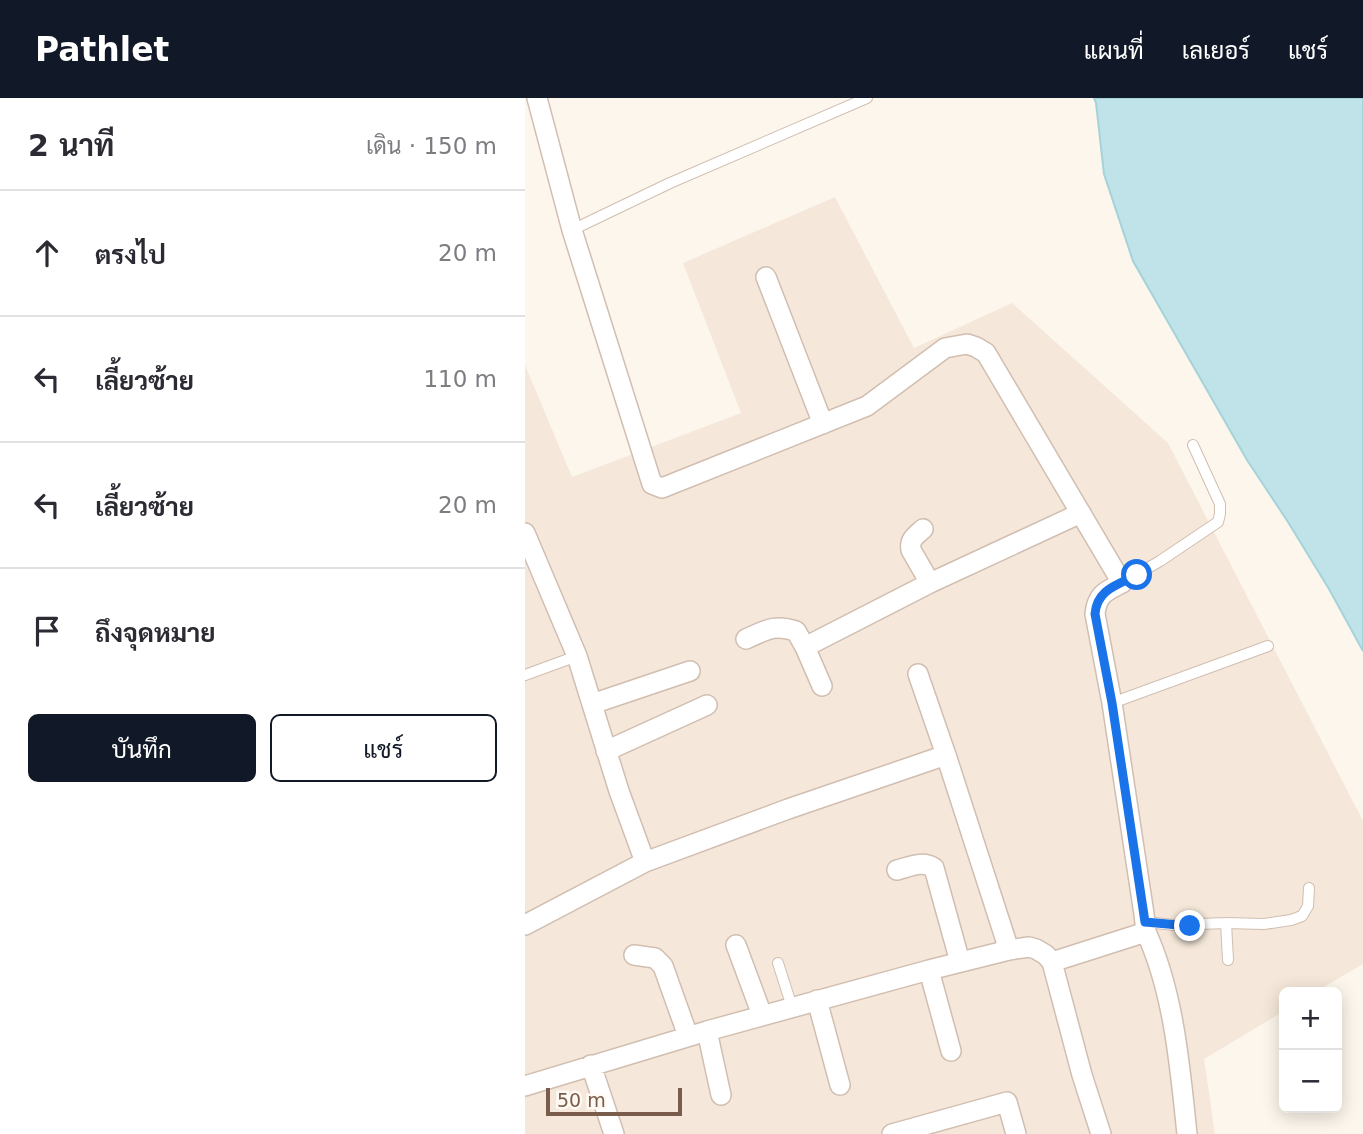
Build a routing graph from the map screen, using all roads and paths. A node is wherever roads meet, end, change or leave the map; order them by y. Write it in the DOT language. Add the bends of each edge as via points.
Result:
graph roads {
  1 [pos="537,98"];
  2 [pos="867,98"];
  3 [pos="572,230"];
  4 [pos="766,277"];
  5 [pos="823,424"];
  6 [pos="1193,445"];
  7 [pos="1081,513"];
  8 [pos="923,530"];
  9 [pos="525,533"];
  10 [pos="930,583"];
  11 [pos="1122,583"];
  12 [pos="747,639"];
  13 [pos="1268,646"];
  14 [pos="805,647"];
  15 [pos="577,656"];
  16 [pos="690,671"];
  17 [pos="918,674"];
  18 [pos="525,675"];
  19 [pos="822,685"];
  20 [pos="1112,703"];
  21 [pos="592,704"];
  22 [pos="707,705"];
  23 [pos="606,751"];
  24 [pos="946,755"];
  25 [pos="645,862"];
  26 [pos="897,870"];
  27 [pos="1309,888"];
  28 [pos="1226,923"];
  29 [pos="525,925"];
  30 [pos="1145,927"];
  31 [pos="736,945"];
  32 [pos="1009,950"];
  33 [pos="634,955"];
  34 [pos="1228,960"];
  35 [pos="960,962"];
  36 [pos="1052,962"];
  37 [pos="778,963"];
  38 [pos="929,970"];
  39 [pos="817,1000"];
  40 [pos="792,1007"];
  41 [pos="762,1016"];
  42 [pos="707,1031"];
  43 [pos="688,1036"];
  44 [pos="951,1051"];
  45 [pos="591,1065"];
  46 [pos="840,1085"];
  47 [pos="525,1086"];
  48 [pos="721,1095"];
  49 [pos="614,1134"];
  50 [pos="892,1134"];
  51 [pos="1016,1134"];
  52 [pos="1101,1134"];
  53 [pos="1187,1134"];
  1 -- 3 [label="street"];
  2 -- 3 [label="lane"];
  3 -- 5 [label="street" via="652,484 662,488"];
  4 -- 5 [label="street"];
  5 -- 7 [label="street" via="867,406 945,348 976,347 986,353"];
  6 -- 11 [label="lane" via="1220,503 1218,522"];
  7 -- 10 [label="street"];
  7 -- 11 [label="street"];
  8 -- 10 [label="street" via="910,544"];
  9 -- 15 [label="street"];
  10 -- 14 [label="street"];
  11 -- 20 [label="street" via="1099,597 1095,614"];
  12 -- 14 [label="street" via="783,627 796,631"];
  13 -- 20 [label="lane"];
  14 -- 19 [label="street"];
  15 -- 18 [label="lane"];
  15 -- 21 [label="street"];
  16 -- 21 [label="street"];
  17 -- 24 [label="street"];
  20 -- 30 [label="street"];
  21 -- 23 [label="street"];
  22 -- 23 [label="street"];
  23 -- 25 [label="street"];
  24 -- 25 [label="street"];
  24 -- 32 [label="street"];
  25 -- 29 [label="street"];
  26 -- 35 [label="street" via="920,864 934,868"];
  27 -- 28 [label="lane" via="1302,916 1264,924"];
  28 -- 30 [label="lane"];
  28 -- 34 [label="lane"];
  30 -- 36 [label="street"];
  30 -- 53 [label="street" via="1170,1005"];
  31 -- 41 [label="street"];
  32 -- 35 [label="street"];
  32 -- 36 [label="street" via="1036,948"];
  33 -- 43 [label="street" via="655,958 663,966"];
  35 -- 38 [label="street"];
  36 -- 52 [label="street"];
  37 -- 40 [label="lane"];
  38 -- 39 [label="street"];
  38 -- 44 [label="street"];
  39 -- 40 [label="street"];
  39 -- 46 [label="street"];
  40 -- 41 [label="street"];
  41 -- 42 [label="street"];
  42 -- 43 [label="street"];
  42 -- 48 [label="street"];
  43 -- 45 [label="street"];
  45 -- 47 [label="street"];
  45 -- 49 [label="street"];
  50 -- 51 [label="street" via="1007,1102"];
}
